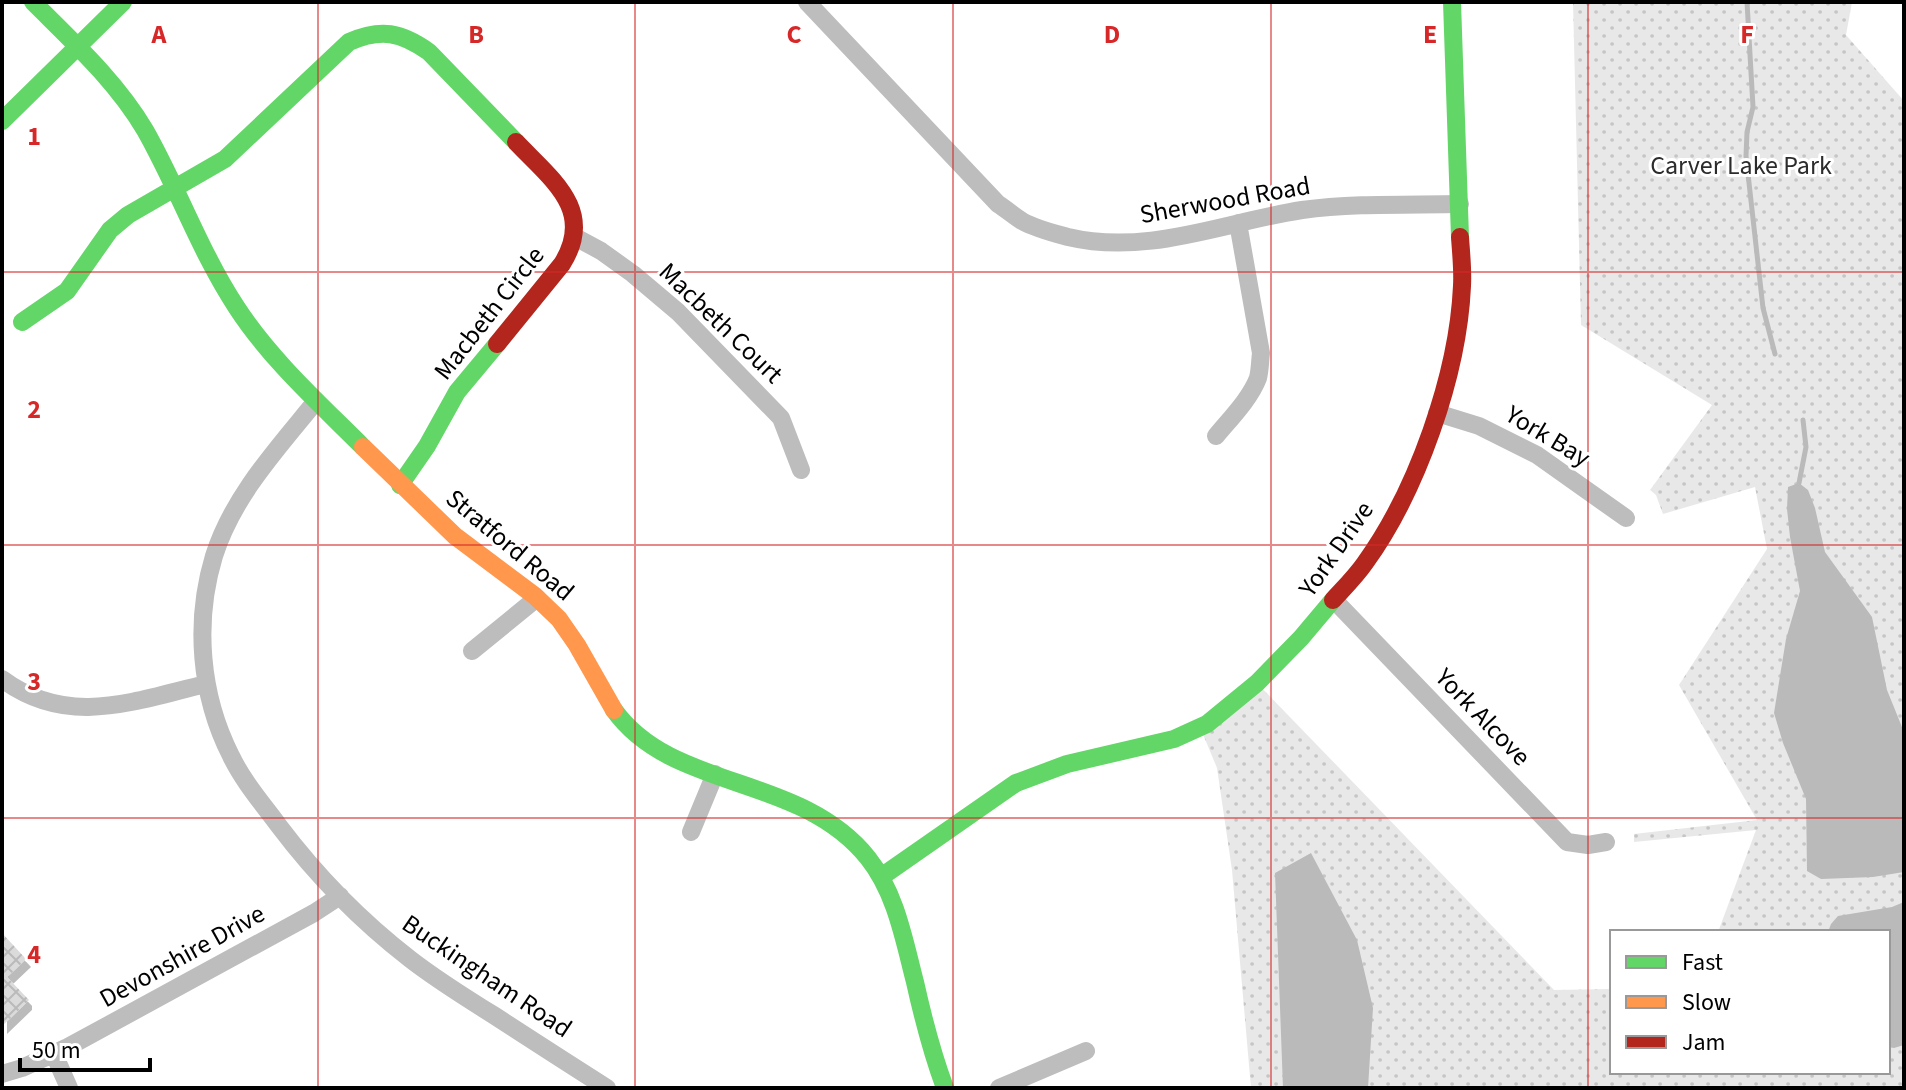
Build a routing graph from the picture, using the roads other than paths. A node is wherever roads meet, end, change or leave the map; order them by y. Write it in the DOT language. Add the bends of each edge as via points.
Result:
graph roads {
  1 [pos="33,2"];
  2 [pos="123,2"];
  3 [pos="807,2"];
  4 [pos="1452,2"];
  5 [pos="77,47"];
  6 [pos="2,121"];
  7 [pos="174,187"];
  8 [pos="1460,204"];
  9 [pos="1238,223"];
  10 [pos="575,237"];
  11 [pos="22,322"];
  12 [pos="316,401"];
  13 [pos="1437,413"];
  14 [pos="1216,436"];
  15 [pos="801,470"];
  16 [pos="400,485"];
  17 [pos="1626,518"];
  18 [pos="537,598"];
  19 [pos="1335,601"];
  20 [pos="472,651"];
  21 [pos="2,679"];
  22 [pos="206,684"];
  23 [pos="715,774"];
  24 [pos="691,832"];
  25 [pos="1606,842"];
  26 [pos="881,877"];
  27 [pos="340,896"];
  28 [pos="1086,1051"];
  29 [pos="54,1054"];
  30 [pos="2,1074"];
  31 [pos="594,1085"];
  32 [pos="69,1088"];
  33 [pos="945,1088"];
  34 [pos="999,1088"];
  1 -- 5 [label="street, Stratford Road"];
  2 -- 5 [label="street"];
  3 -- 9 [label="street, Sherwood Road" via="998,204 1023,222 1050,233 1111,243 1176,238"];
  4 -- 8 [label="street, York Drive"];
  5 -- 6 [label="street"];
  5 -- 7 [label="street, Stratford Road" via="119,91"];
  7 -- 10 [label="street, Macbeth Circle" via="225,159 349,42 385,32 413,40 429,52 555,183 574,217"];
  7 -- 11 [label="street, Macbeth Circle" via="110,230 67,291"];
  7 -- 12 [label="street, Stratford Road" via="250,327"];
  8 -- 9 [label="street, Sherwood Road" via="1303,210"];
  8 -- 13 [label="street, York Drive" via="1458,325"];
  9 -- 14 [label="street" via="1260,369 1257,382"];
  10 -- 15 [label="street, Macbeth Court" via="633,274 678,312 781,418"];
  10 -- 16 [label="street, Macbeth Circle" via="562,264 457,392"];
  12 -- 16 [label="street, Stratford Road"];
  12 -- 22 [label="street, Buckingham Road" via="241,499 214,557 203,625"];
  13 -- 17 [label="street, York Bay" via="1479,426 1537,455"];
  13 -- 19 [label="street, York Drive" via="1391,521"];
  16 -- 18 [label="street, Stratford Road"];
  18 -- 20 [label="street"];
  18 -- 23 [label="street, Stratford Road" via="575,641 628,727 670,757"];
  19 -- 25 [label="street, York Alcove" via="1567,842"];
  19 -- 26 [label="street, York Drive" via="1257,683 1207,724 1174,739 1067,764 1016,783"];
  21 -- 22 [label="street" via="34,698 85,708"];
  22 -- 27 [label="street, Buckingham Road" via="231,758 289,839"];
  23 -- 24 [label="street"];
  23 -- 26 [label="street, Stratford Road" via="826,818"];
  26 -- 33 [label="street, Stratford Road" via="897,912"];
  27 -- 29 [label="street, Devonshire Drive"];
  27 -- 31 [label="street, Buckingham Road" via="441,982"];
  28 -- 34 [label="street"];
  29 -- 30 [label="street, Devonshire Drive"];
  29 -- 32 [label="street"];
}
